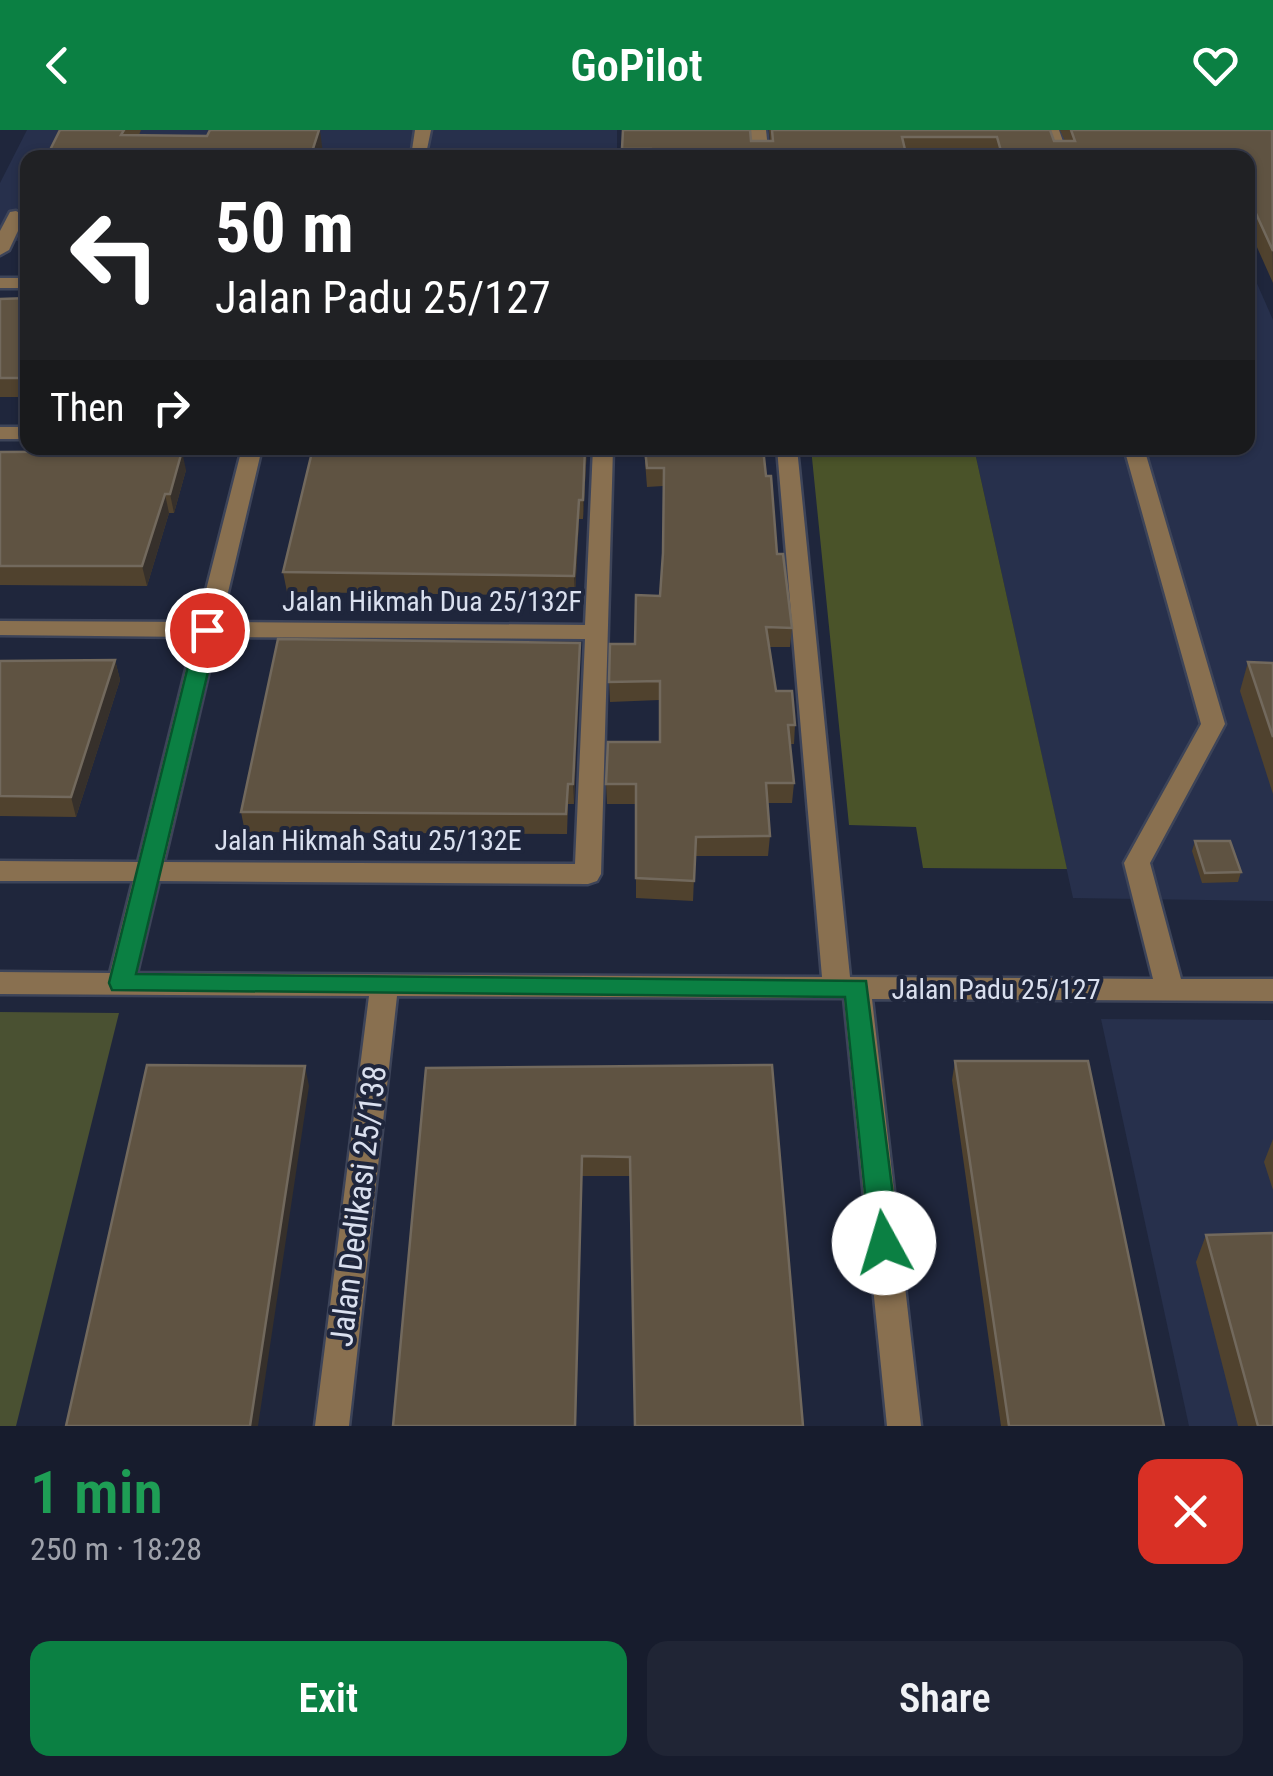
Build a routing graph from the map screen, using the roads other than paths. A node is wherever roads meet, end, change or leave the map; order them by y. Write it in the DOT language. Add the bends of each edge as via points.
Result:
graph roads {
  1 [pos="424,130"];
  2 [pos="420,150"];
  3 [pos="16,216"];
  4 [pos="0,250"];
  5 [pos="250,455"];
  6 [pos="603,455"];
  7 [pos="789,455"];
  8 [pos="1136,455"];
  9 [pos="0,628"];
  10 [pos="207,630"];
  11 [pos="596,632"];
  12 [pos="0,870"];
  13 [pos="148,871"];
  14 [pos="0,982"];
  15 [pos="121,983"];
  16 [pos="384,985"];
  17 [pos="847,988"];
  18 [pos="1170,990"];
  19 [pos="1273,990"];
  20 [pos="332,1426"];
  21 [pos="904,1426"];
  1 -- 2 [label="street"];
  3 -- 4 [label="street"];
  5 -- 10 [label="street"];
  6 -- 11 [label="street"];
  7 -- 17 [label="street"];
  8 -- 18 [label="street" via="1214,724 1137,863"];
  9 -- 10 [label="street, Jalan Hikmah Dua 25/132F"];
  10 -- 11 [label="street, Jalan Hikmah Dua 25/132F"];
  10 -- 13 [label="street"];
  11 -- 13 [label="street, Jalan Hikmah Satu 25/132E" via="588,874"];
  12 -- 13 [label="street, Jalan Hikmah Satu 25/132E"];
  13 -- 15 [label="street"];
  14 -- 15 [label="street, Jalan Padu 25/127"];
  15 -- 16 [label="street, Jalan Padu 25/127"];
  16 -- 17 [label="street, Jalan Padu 25/127"];
  16 -- 20 [label="street, Jalan Dedikasi 25/138"];
  17 -- 18 [label="street, Jalan Padu 25/127"];
  17 -- 21 [label="street"];
  18 -- 19 [label="street, Jalan Padu 25/127"];
}
